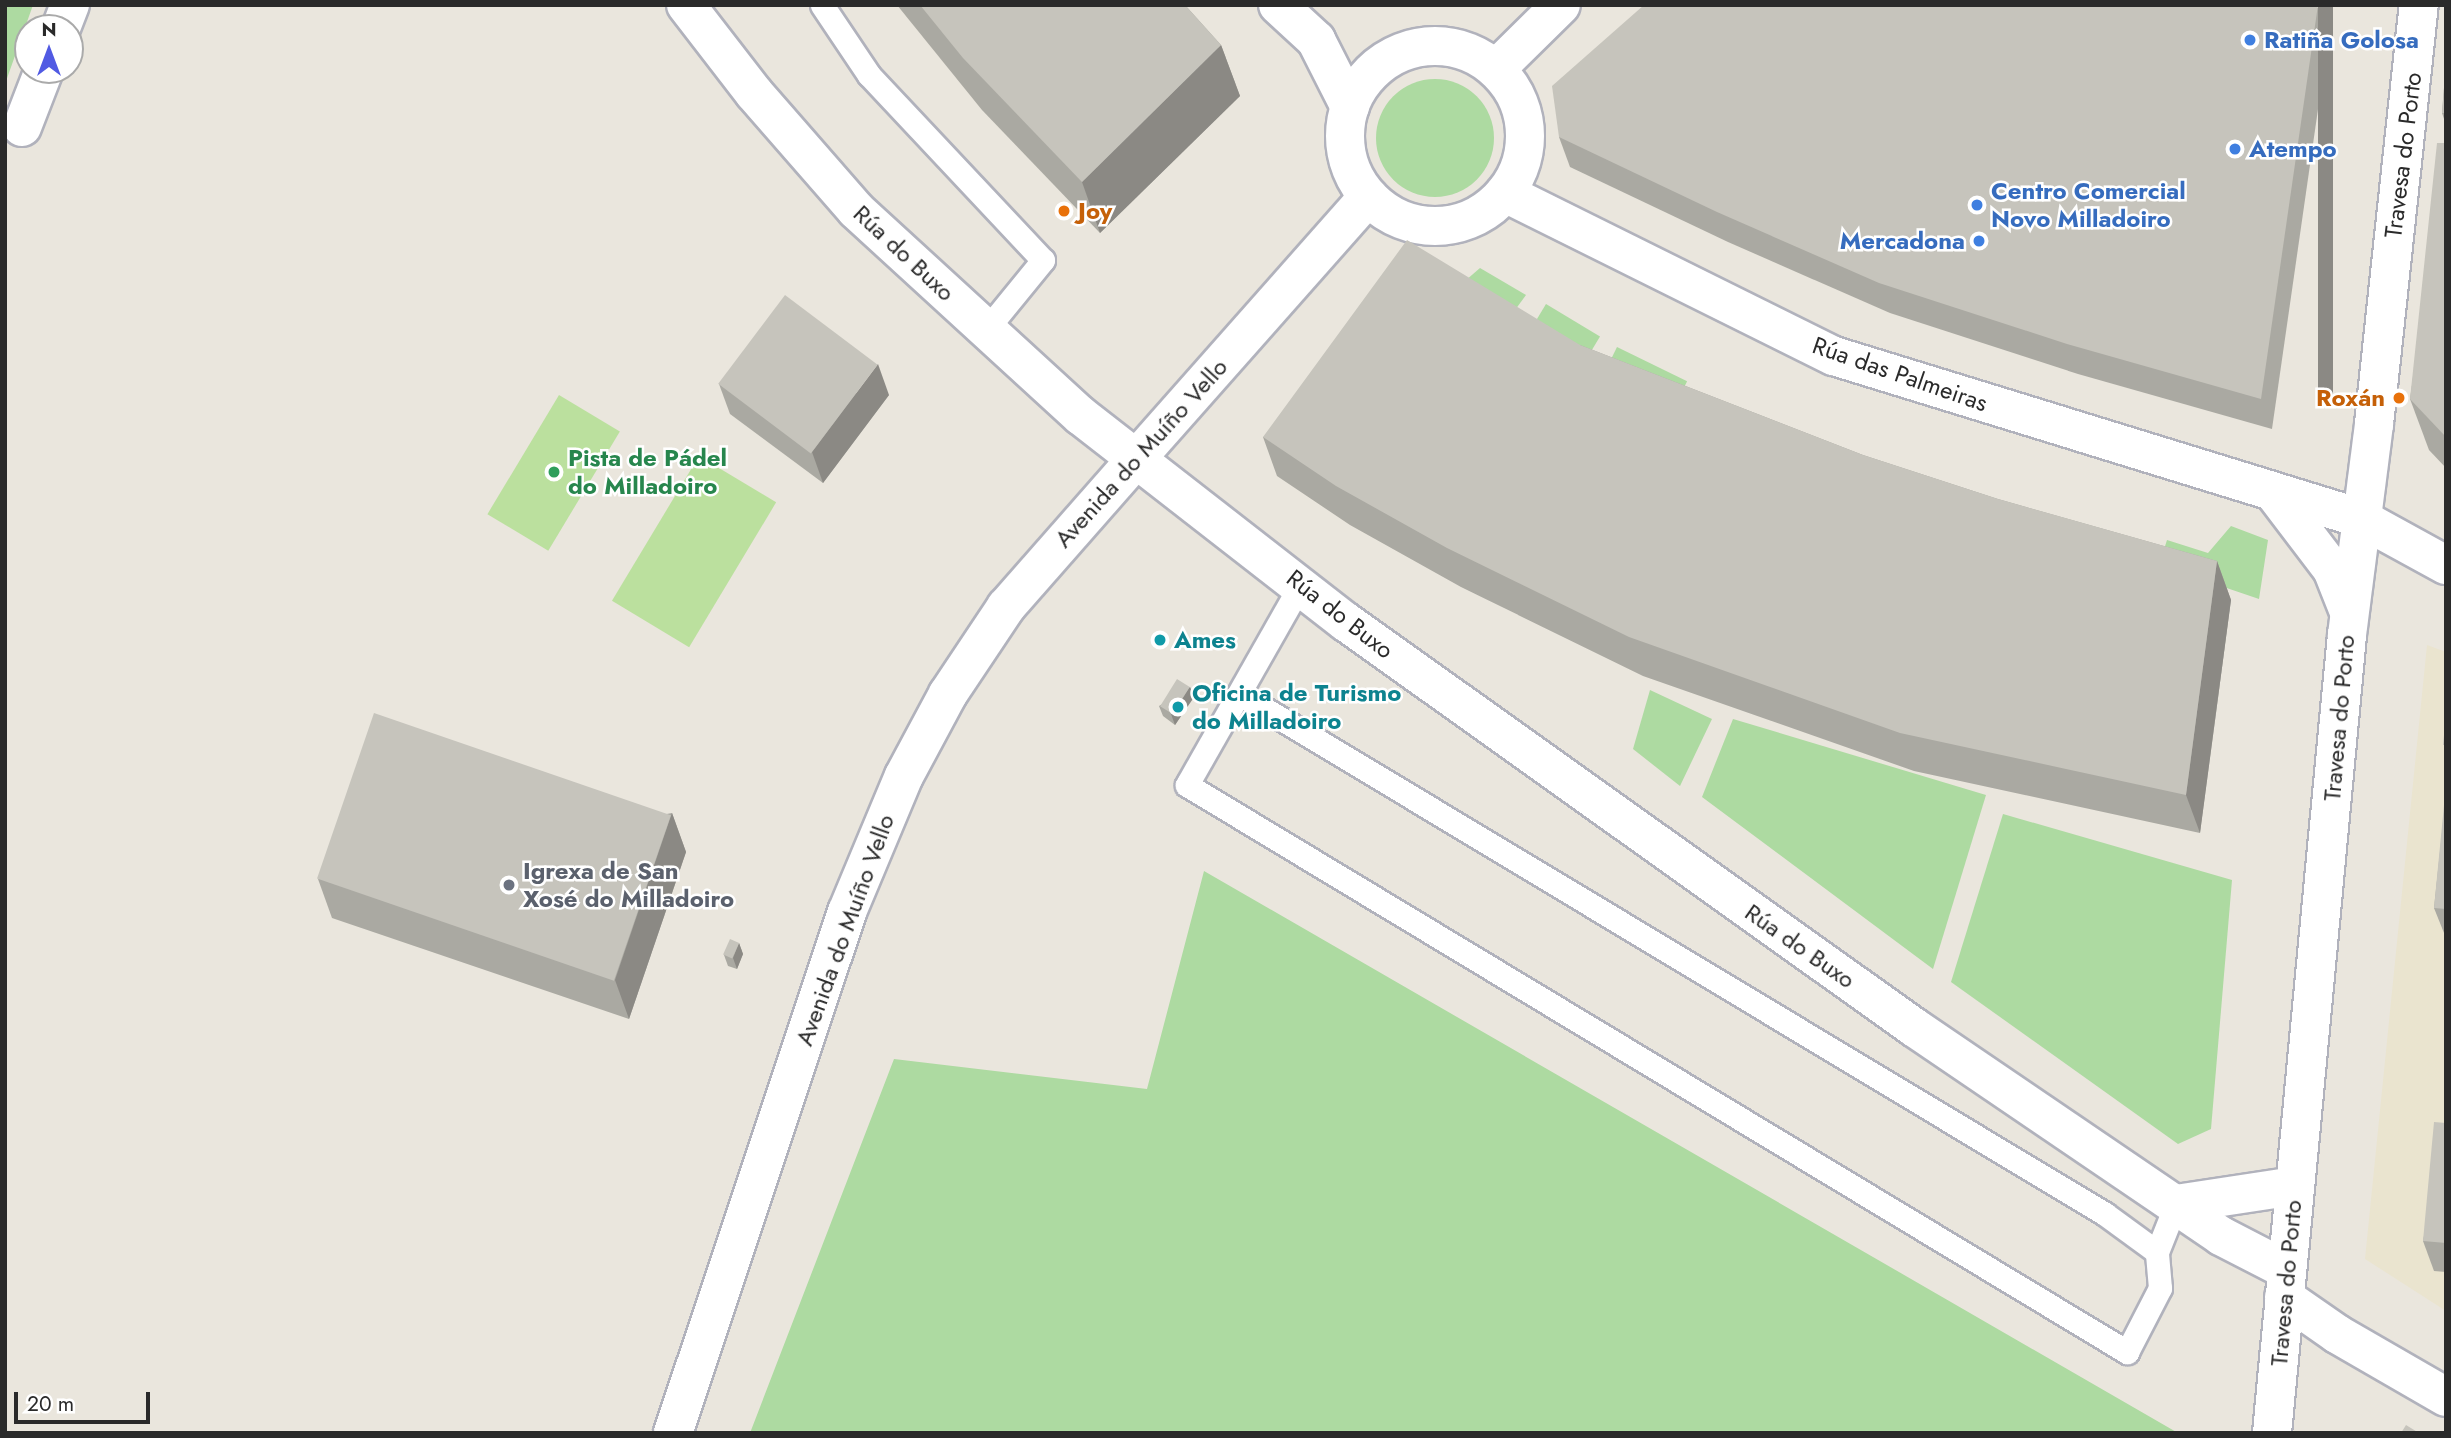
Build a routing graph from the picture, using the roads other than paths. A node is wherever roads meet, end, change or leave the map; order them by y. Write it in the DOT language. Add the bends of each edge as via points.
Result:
graph roads {
  1 [pos="686,5"];
  2 [pos="822,5"];
  3 [pos="1278,5"];
  4 [pos="2419,5"];
  5 [pos="1559,6"];
  6 [pos="1316,40"];
  7 [pos="1396,55"];
  8 [pos="1496,69"];
  9 [pos="39,84"];
  10 [pos="1350,107"];
  11 [pos="22,127"];
  12 [pos="1505,193"];
  13 [pos="1368,197"];
  14 [pos="986,330"];
  15 [pos="1137,458"];
  16 [pos="2274,493"];
  17 [pos="2360,518"];
  18 [pos="2446,565"];
  19 [pos="1301,584"];
  20 [pos="2349,612"];
  21 [pos="1240,694"];
  22 [pos="2295,1186"];
  23 [pos="2176,1204"];
  24 [pos="2157,1252"];
  25 [pos="2285,1284"];
  26 [pos="2446,1396"];
  27 [pos="673,1433"];
  28 [pos="2272,1433"];
  1 -- 14 [label="street, Rúa do Buxo" via="754,93 856,210"];
  2 -- 14 [label="lane" via="869,75 1043,260"];
  3 -- 6 [label="street"];
  4 -- 17 [label="street, Travesa do Porto"];
  5 -- 8 [label="street"];
  6 -- 7 [label="street"];
  6 -- 10 [label="street"];
  7 -- 8 [label="street" via="1415,48 1455,48"];
  7 -- 10 [label="street" via="1364,80"];
  8 -- 12 [label="street" via="1513,90 1526,135 1520,168"];
  9 -- 11 [label="street"];
  10 -- 13 [label="street" via="1347,159"];
  12 -- 13 [label="street" via="1486,211 1439,226 1406,220"];
  12 -- 16 [label="street, Rúa das Palmeiras" via="1834,356"];
  13 -- 15 [label="street, Avenida do Muíño Vello"];
  14 -- 15 [label="street, Rúa do Buxo" via="1063,400"];
  15 -- 19 [label="street, Rúa do Buxo"];
  15 -- 27 [label="street, Avenida do Muíño Vello" via="1006,607 948,694 904,776 847,912"];
  16 -- 17 [label="street, Rúa das Palmeiras"];
  16 -- 20 [label="street" via="2332,569"];
  17 -- 18 [label="street, Rúa das Palmeiras"];
  17 -- 20 [label="street, Travesa do Porto"];
  19 -- 21 [label="lane"];
  19 -- 23 [label="street, Rúa do Buxo" via="1346,622 1904,1020"];
  20 -- 22 [label="street, Travesa do Porto"];
  21 -- 24 [label="lane" via="2105,1214"];
  21 -- 24 [label="lane" via="1187,785 2127,1352 2160,1288"];
  22 -- 23 [label="street"];
  22 -- 25 [label="street, Travesa do Porto"];
  23 -- 24 [label="lane"];
  23 -- 25 [label="street, Rúa do Buxo"];
  25 -- 26 [label="street, Rúa do Buxo" via="2337,1334"];
  25 -- 28 [label="street, Travesa do Porto"];
}
